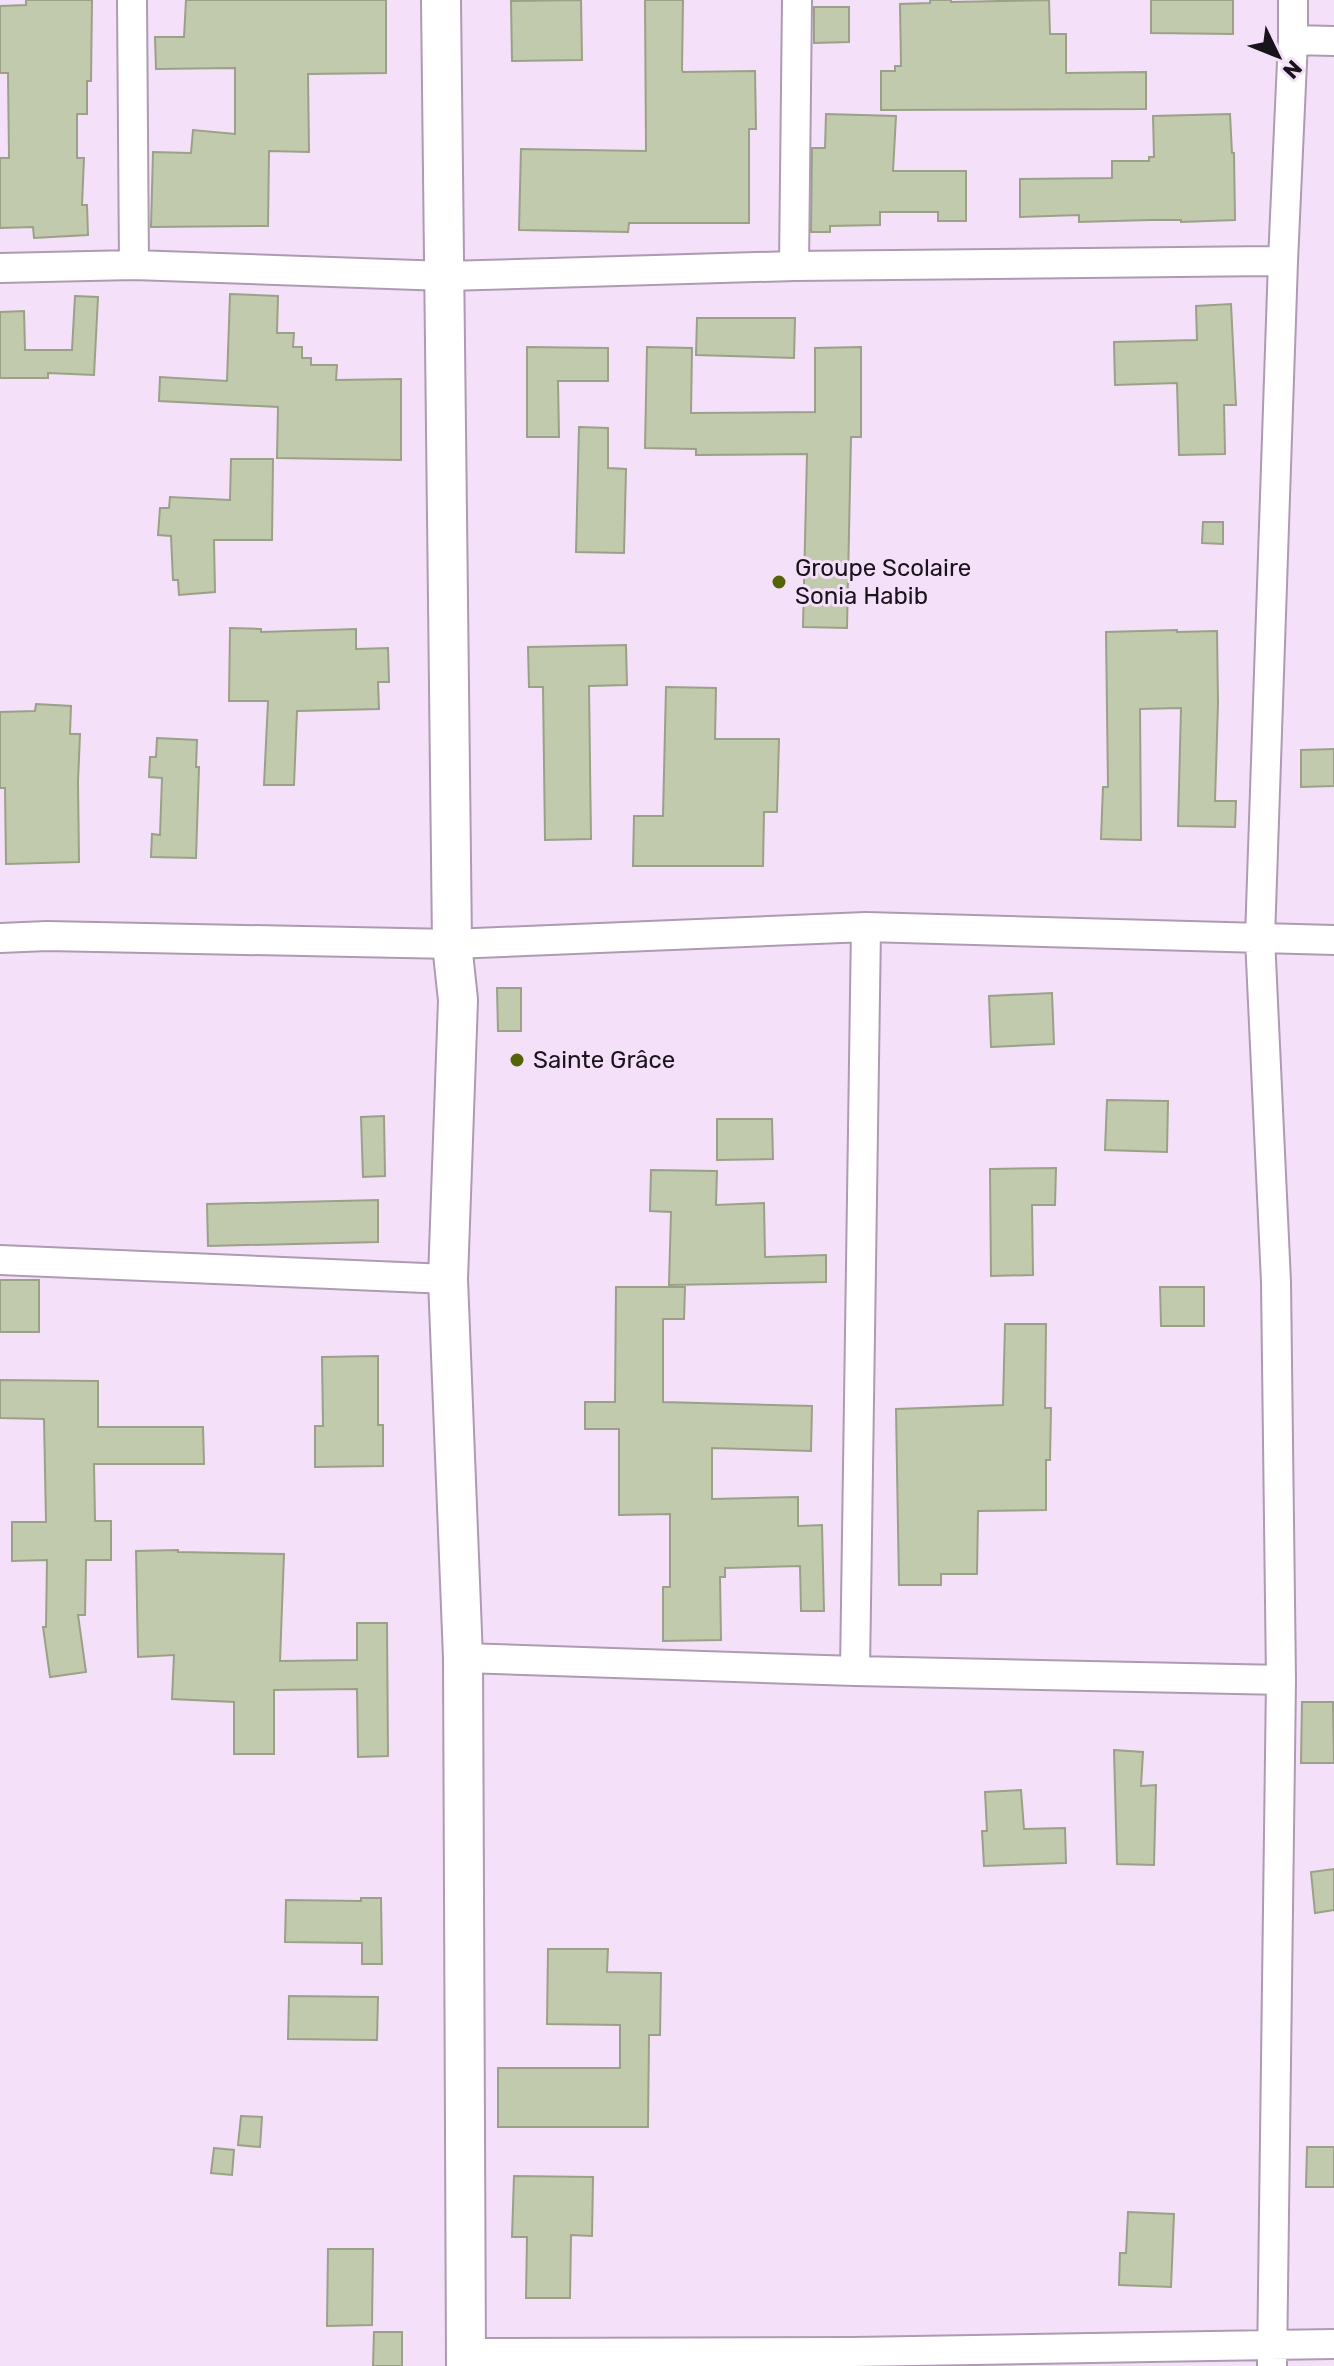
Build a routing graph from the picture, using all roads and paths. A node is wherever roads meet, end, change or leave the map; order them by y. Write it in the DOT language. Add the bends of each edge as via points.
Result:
graph roads {
  1 [pos="132,0"];
  2 [pos="441,0"];
  3 [pos="797,0"];
  4 [pos="1293,0"];
  5 [pos="1293,40"];
  6 [pos="1334,41"];
  7 [pos="1283,261"];
  8 [pos="134,265"];
  9 [pos="794,266"];
  10 [pos="0,268"];
  11 [pos="445,276"];
  12 [pos="866,927"];
  13 [pos="0,938"];
  14 [pos="1260,938"];
  15 [pos="1334,940"];
  16 [pos="452,944"];
  17 [pos="0,1260"];
  18 [pos="448,1279"];
  19 [pos="463,1658"];
  20 [pos="855,1671"];
  21 [pos="1281,1680"];
  22 [pos="1334,2344"];
  23 [pos="1272,2355"];
  24 [pos="466,2359"];
  25 [pos="853,2359"];
  1 -- 8 [label="street"];
  2 -- 11 [label="street"];
  3 -- 9 [label="street"];
  4 -- 5 [label="street"];
  5 -- 6 [label="street"];
  5 -- 7 [label="street"];
  7 -- 9 [label="street"];
  7 -- 14 [label="street"];
  8 -- 10 [label="street"];
  8 -- 11 [label="street"];
  9 -- 11 [label="street"];
  11 -- 16 [label="street"];
  12 -- 14 [label="street"];
  12 -- 16 [label="street"];
  12 -- 20 [label="street"];
  13 -- 16 [label="street"];
  14 -- 15 [label="street"];
  14 -- 21 [label="street" via="1276,1282"];
  16 -- 18 [label="street" via="458,1000"];
  17 -- 18 [label="street"];
  18 -- 19 [label="street"];
  19 -- 20 [label="street"];
  19 -- 24 [label="street"];
  20 -- 21 [label="street"];
  21 -- 23 [label="street"];
  22 -- 23 [label="street"];
  23 -- 25 [label="street"];
  24 -- 25 [label="street"];
}
